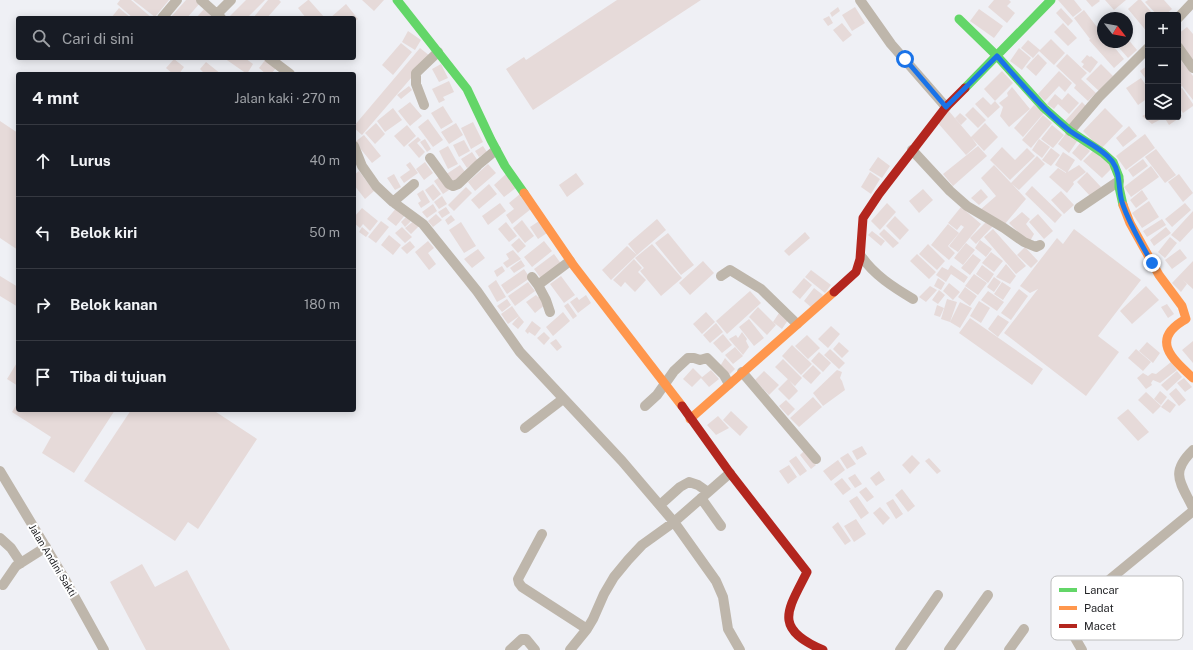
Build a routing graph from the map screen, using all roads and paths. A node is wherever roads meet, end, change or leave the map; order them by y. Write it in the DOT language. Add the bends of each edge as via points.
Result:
graph roads {
  1 [pos="176,0"];
  2 [pos="201,0"];
  3 [pos="231,0"];
  4 [pos="397,0"];
  5 [pos="860,0"];
  6 [pos="1051,0"];
  7 [pos="1193,2"];
  8 [pos="1181,15"];
  9 [pos="164,16"];
  10 [pos="219,16"];
  11 [pos="959,19"];
  12 [pos="1179,48"];
  13 [pos="1145,51"];
  14 [pos="438,52"];
  15 [pos="997,56"];
  16 [pos="272,60"];
  17 [pos="1193,68"];
  18 [pos="287,72"];
  19 [pos="424,105"];
  20 [pos="946,107"];
  21 [pos="1070,131"];
  22 [pos="496,150"];
  23 [pos="912,150"];
  24 [pos="356,151"];
  25 [pos="430,158"];
  26 [pos="1119,181"];
  27 [pos="414,184"];
  28 [pos="394,202"];
  29 [pos="1079,208"];
  30 [pos="1040,245"];
  31 [pos="861,256"];
  32 [pos="570,261"];
  33 [pos="721,276"];
  34 [pos="913,299"];
  35 [pos="550,312"];
  36 [pos="1189,317"];
  37 [pos="797,324"];
  38 [pos="742,372"];
  39 [pos="1193,378"];
  40 [pos="665,383"];
  41 [pos="729,384"];
  42 [pos="563,398"];
  43 [pos="646,406"];
  44 [pos="690,419"];
  45 [pos="525,428"];
  46 [pos="1193,450"];
  47 [pos="816,459"];
  48 [pos="730,473"];
  49 [pos="1,474"];
  50 [pos="705,495"];
  51 [pos="660,505"];
  52 [pos="1193,508"];
  53 [pos="1193,511"];
  54 [pos="674,522"];
  55 [pos="721,526"];
  56 [pos="542,534"];
  57 [pos="0,538"];
  58 [pos="46,547"];
  59 [pos="21,563"];
  60 [pos="1115,576"];
  61 [pos="2,585"];
  62 [pos="938,595"];
  63 [pos="988,595"];
  64 [pos="587,629"];
  65 [pos="1024,629"];
  66 [pos="1076,640"];
  67 [pos="104,650"];
  68 [pos="510,650"];
  69 [pos="535,650"];
  70 [pos="570,650"];
  71 [pos="740,650"];
  72 [pos="823,650"];
  73 [pos="900,650"];
  74 [pos="948,650"];
  75 [pos="1009,650"];
  76 [pos="1082,650"];
  1 -- 9 [label="street"];
  2 -- 10 [label="street"];
  3 -- 10 [label="street"];
  4 -- 14 [label="street"];
  5 -- 20 [label="street" via="891,44"];
  6 -- 15 [label="street"];
  7 -- 8 [label="street"];
  11 -- 15 [label="street"];
  12 -- 17 [label="street"];
  13 -- 21 [label="street"];
  14 -- 19 [label="street" via="416,73 416,84"];
  14 -- 22 [label="street" via="467,89"];
  15 -- 20 [label="street"];
  15 -- 21 [label="street" via="1044,108"];
  16 -- 18 [label="street"];
  20 -- 23 [label="street"];
  21 -- 26 [label="street" via="1113,162"];
  22 -- 25 [label="street" via="453,186"];
  22 -- 32 [label="street"];
  23 -- 30 [label="street" via="967,206 1024,242 1036,247"];
  23 -- 31 [label="street" via="863,218"];
  24 -- 28 [label="street" via="362,166 376,186"];
  26 -- 29 [label="street"];
  26 -- 36 [label="street" via="1122,202 1130,223 1159,275"];
  27 -- 28 [label="street"];
  28 -- 42 [label="street" via="427,228 477,291 520,352"];
  31 -- 34 [label="street" via="884,280"];
  31 -- 37 [label="street" via="856,272"];
  32 -- 35 [label="street" via="535,281"];
  32 -- 40 [label="street"];
  33 -- 37 [label="street" via="730,270 742,276 761,289"];
  36 -- 39 [label="street" via="1180,322 1168,335 1166,347"];
  37 -- 38 [label="street"];
  38 -- 41 [label="street"];
  38 -- 47 [label="street"];
  40 -- 41 [label="street" via="688,358 707,358"];
  40 -- 43 [label="street"];
  40 -- 44 [label="street"];
  41 -- 44 [label="street"];
  42 -- 45 [label="street"];
  42 -- 51 [label="street"];
  44 -- 48 [label="street"];
  46 -- 52 [label="street" via="1185,458 1179,471 1181,484"];
  48 -- 50 [label="street"];
  48 -- 72 [label="street" via="807,572 788,616 791,626 802,639"];
  49 -- 58 [label="street, Jalan Andini Sakti"];
  50 -- 51 [label="street" via="698,485 689,482"];
  50 -- 54 [label="street"];
  50 -- 55 [label="street"];
  51 -- 54 [label="street"];
  53 -- 60 [label="street"];
  54 -- 64 [label="street" via="642,545 614,577"];
  54 -- 71 [label="street" via="716,581 723,597 728,629"];
  56 -- 64 [label="street" via="518,579 519,583"];
  57 -- 59 [label="street"];
  58 -- 59 [label="street"];
  58 -- 67 [label="street, Jalan Andini Sakti"];
  59 -- 61 [label="street"];
  62 -- 73 [label="street"];
  63 -- 74 [label="street"];
  64 -- 70 [label="street"];
  65 -- 75 [label="street"];
  66 -- 76 [label="street"];
  68 -- 69 [label="street" via="522,639 526,639"];
}
